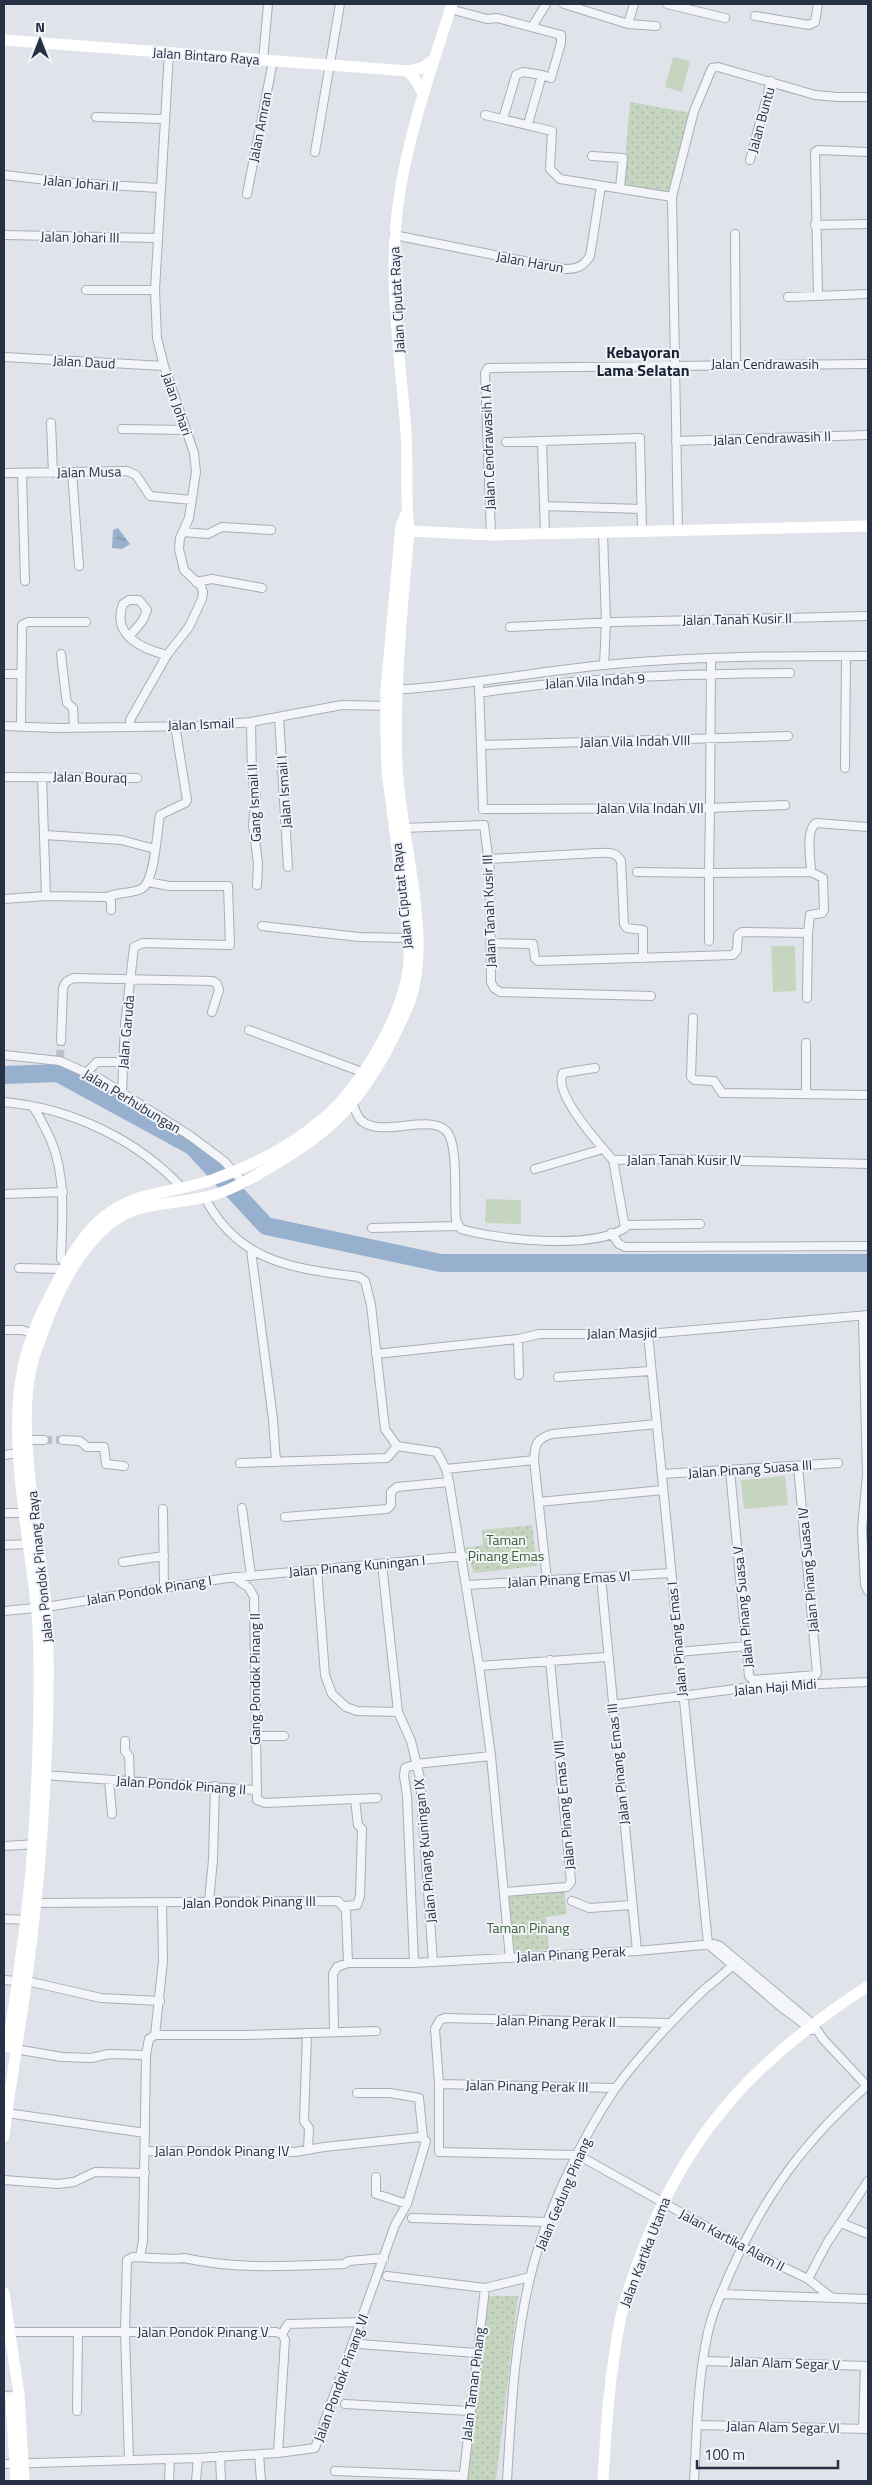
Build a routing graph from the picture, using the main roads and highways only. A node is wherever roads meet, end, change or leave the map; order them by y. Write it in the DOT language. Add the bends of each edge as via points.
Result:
graph roads {
  1 [pos="451,7"];
  2 [pos="4,40"];
  3 [pos="433,60"];
  4 [pos="408,71"];
  5 [pos="423,94"];
  6 [pos="868,526"];
  7 [pos="405,528"];
  8 [pos="399,828"];
  9 [pos="227,1174"];
  10 [pos="202,1184"];
  11 [pos="221,1193"];
  12 [pos="38,1335"];
  13 [pos="42,1607"];
  14 [pos="868,1986"];
  15 [pos="17,2015"];
  16 [pos="4,2081"];
  17 [pos="4,2136"];
  18 [pos="4,2293"];
  19 [pos="7,2332"];
  20 [pos="4,2342"];
  21 [pos="11,2395"];
  22 [pos="14,2463"];
  23 [pos="16,2481"];
  24 [pos="24,2481"];
  25 [pos="603,2481"];
  1 -- 3 [label="main road, Jalan Ciputat Raya"];
  2 -- 4 [label="main road, Jalan Bintaro Raya"];
  3 -- 4 [label="main road, Jalan Bintaro Raya" via="422,68"];
  3 -- 5 [label="main road, Jalan Ciputat Raya"];
  4 -- 5 [label="main road"];
  5 -- 7 [label="main road, Jalan Ciputat Raya" via="404,172 394,235 395,306 408,457"];
  6 -- 7 [label="main road" via="490,535"];
  7 -- 8 [label="main road, Jalan Ciputat Raya" via="387,771"];
  8 -- 9 [label="main road, Jalan Ciputat Raya" via="410,938 407,977 386,1031 362,1072 321,1121 290,1143"];
  8 -- 11 [label="main road, Jalan Ciputat Raya" via="418,941 416,978 410,1001 393,1038 373,1076 332,1126 297,1152"];
  9 -- 10 [label="main road, Jalan Ciputat Raya"];
  9 -- 11 [label="main road"];
  10 -- 12 [label="main road, Jalan Pondok Pinang Raya" via="138,1198 99,1219 65,1266"];
  11 -- 12 [label="main road, Jalan Pondok Pinang Raya" via="142,1207 122,1215 106,1227 71,1270"];
  12 -- 13 [label="main road, Jalan Pondok Pinang Raya" via="27,1395"];
  12 -- 13 [label="main road, Jalan Pondok Pinang Raya" via="23,1367 19,1396 25,1513"];
  13 -- 15 [label="main road, Jalan Pondok Pinang Raya" via="41,1775 37,1844"];
  14 -- 25 [label="main road, Jalan Kartika Utama" via="742,2087 710,2125 662,2203 629,2286 622,2314 606,2424"];
  15 -- 16 [label="main road, Jalan Pondok Pinang Raya"];
  15 -- 17 [label="main road, Jalan Pondok Pinang Raya"];
  18 -- 19 [label="main road"];
  19 -- 21 [label="main road"];
  20 -- 21 [label="main road"];
  21 -- 22 [label="main road"];
  22 -- 23 [label="main road"];
  22 -- 24 [label="main road"];
}
